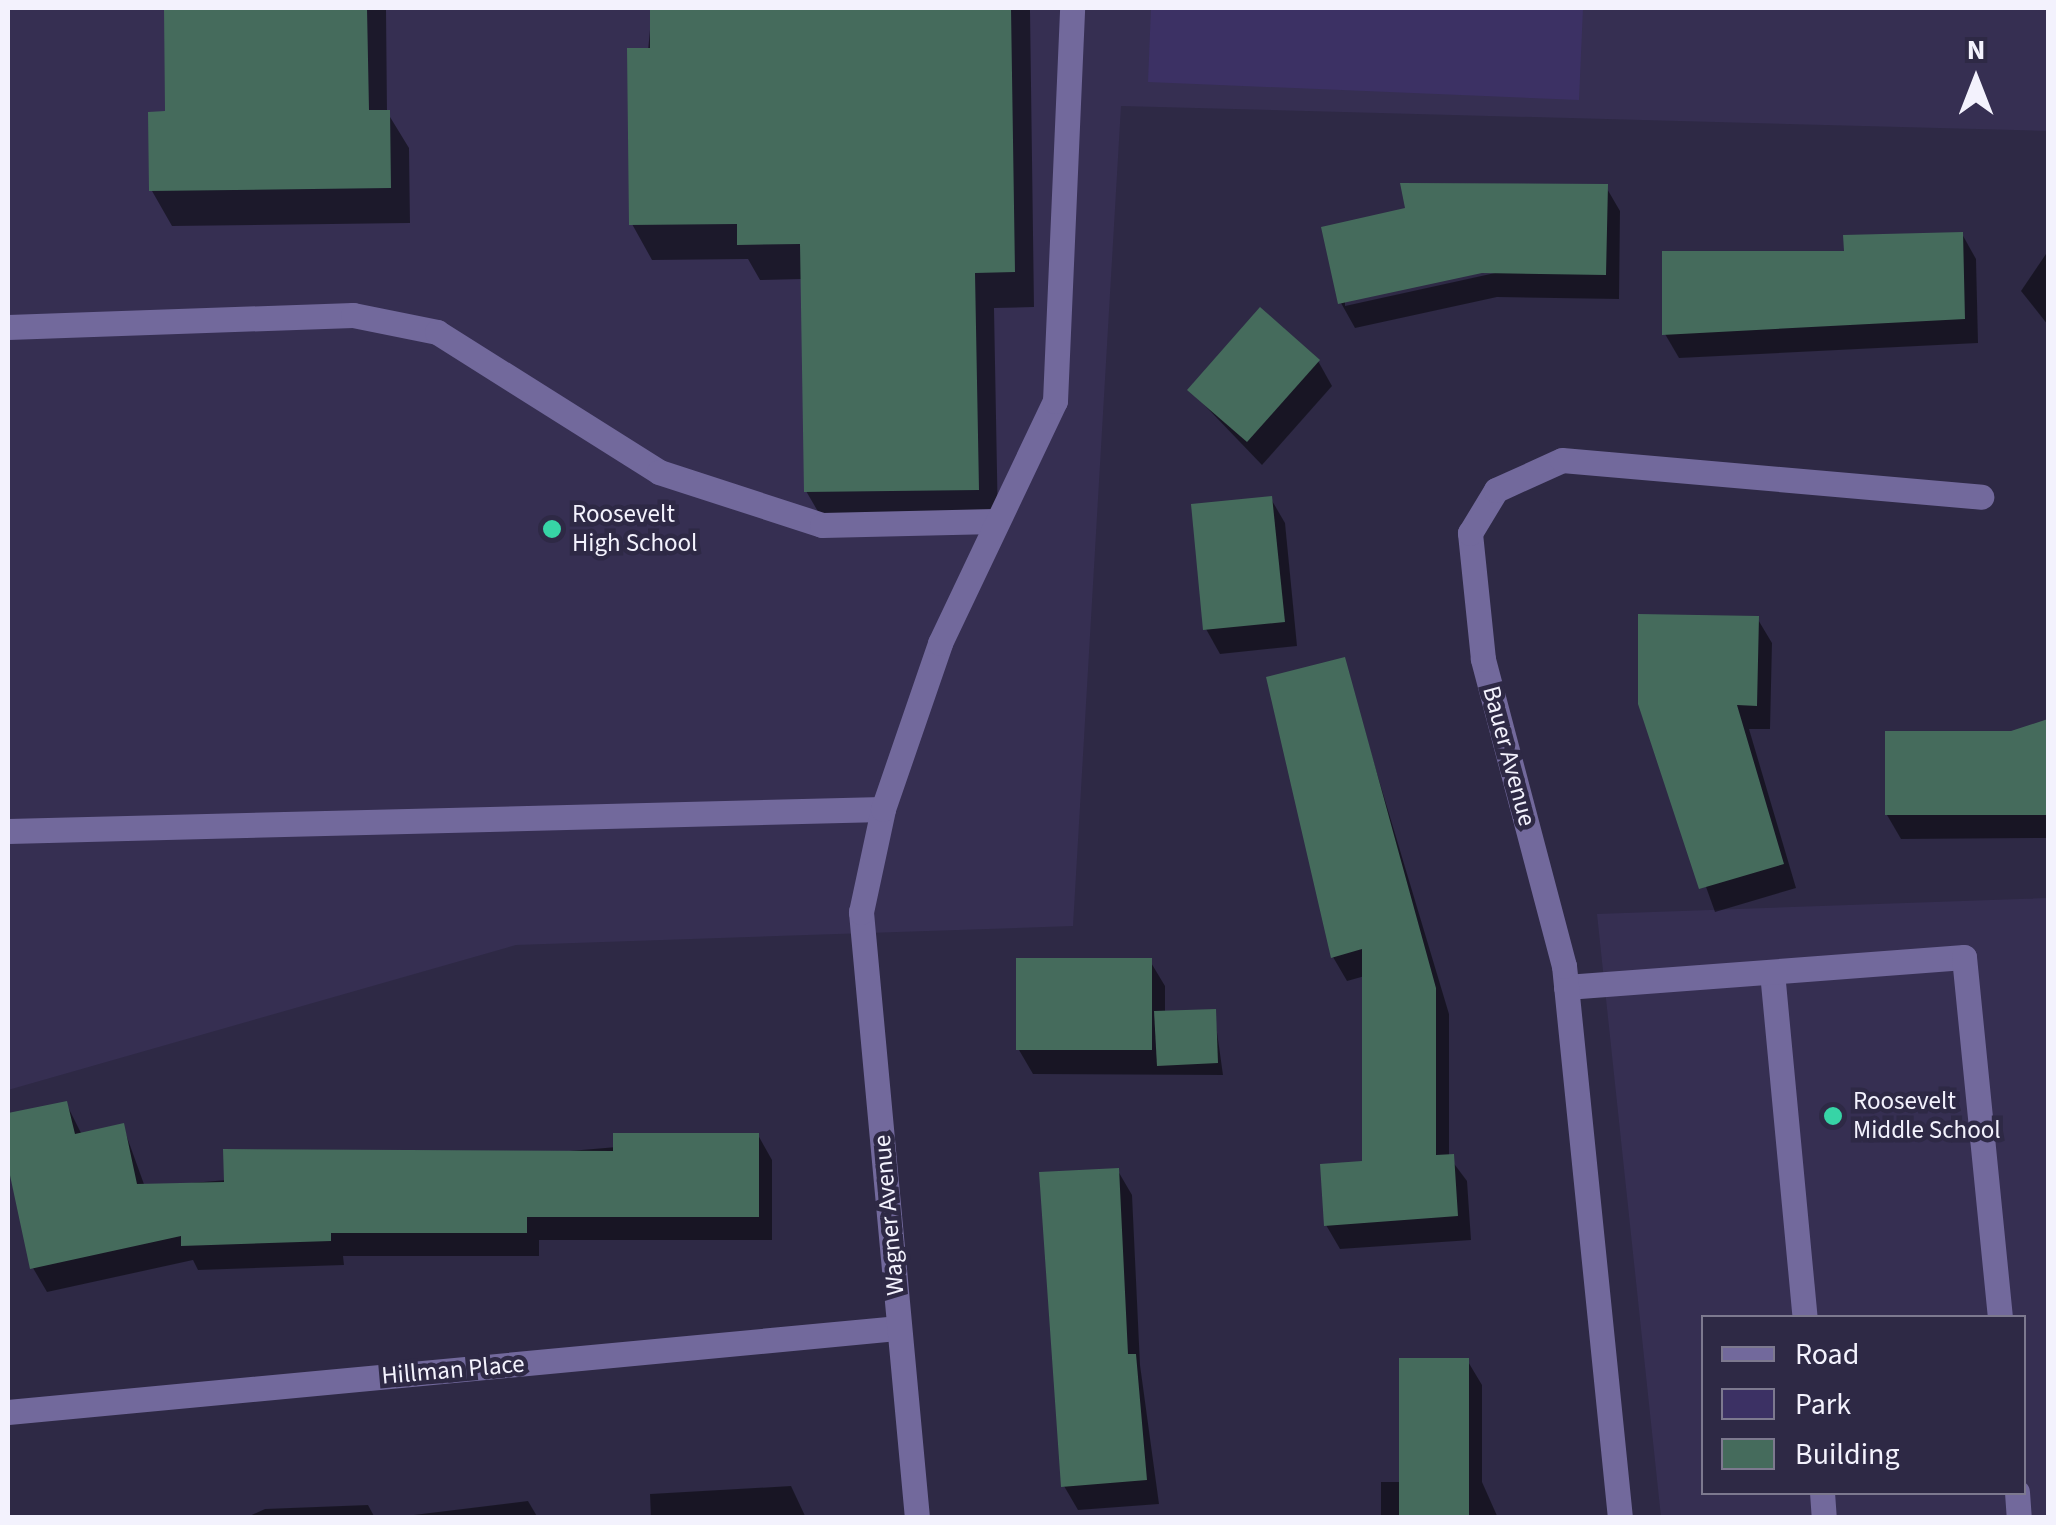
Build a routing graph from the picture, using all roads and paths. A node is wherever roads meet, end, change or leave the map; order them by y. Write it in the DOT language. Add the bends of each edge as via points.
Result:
graph roads {
  1 [pos="1072,8"];
  2 [pos="8,327"];
  3 [pos="1981,497"];
  4 [pos="996,521"];
  5 [pos="884,809"];
  6 [pos="8,831"];
  7 [pos="1772,972"];
  8 [pos="1566,987"];
  9 [pos="1805,1315"];
  10 [pos="2000,1315"];
  11 [pos="899,1328"];
  12 [pos="8,1412"];
  13 [pos="917,1518"];
  14 [pos="1620,1518"];
  1 -- 4 [label="street, Wagner Avenue" via="1054,401"];
  2 -- 4 [label="street" via="353,316 437,332 660,472 822,525"];
  3 -- 8 [label="street, Bauer Avenue" via="1562,460 1496,490 1470,533 1470,586"];
  4 -- 5 [label="street, Wagner Avenue" via="940,643"];
  5 -- 6 [label="street"];
  5 -- 11 [label="street, Wagner Avenue" via="861,912"];
  7 -- 8 [label="street"];
  7 -- 9 [label="street"];
  7 -- 10 [label="street" via="1964,958"];
  8 -- 14 [label="street, Bauer Avenue"];
  11 -- 12 [label="street, Hillman Place"];
  11 -- 13 [label="street, Wagner Avenue"];
}
